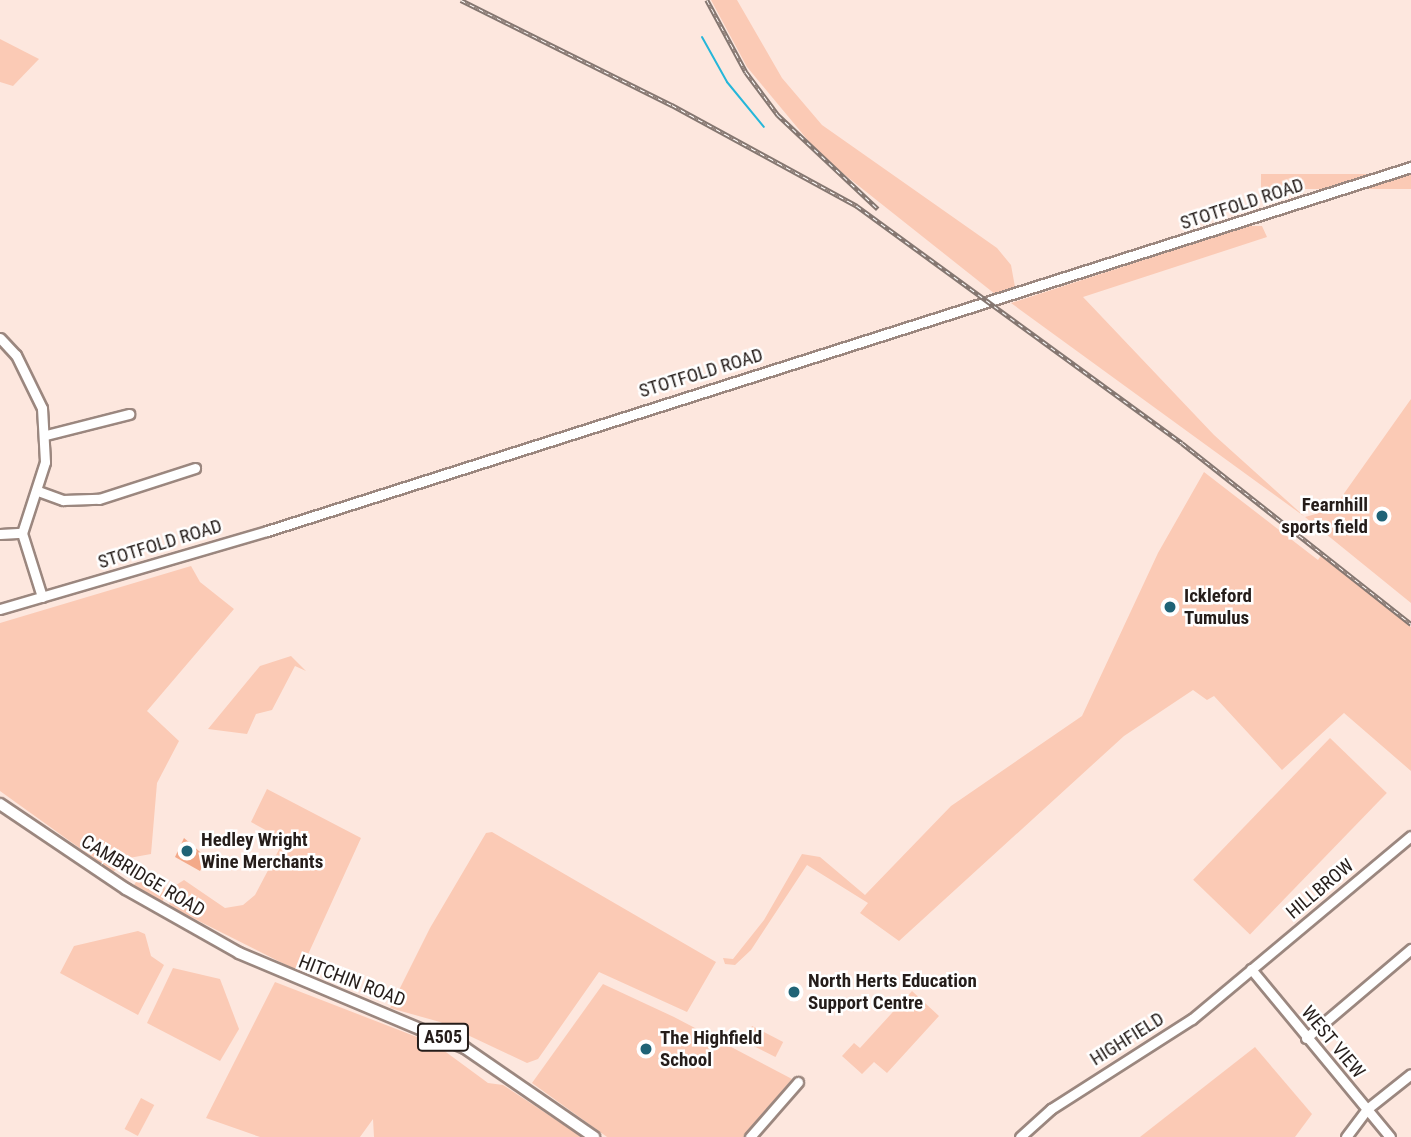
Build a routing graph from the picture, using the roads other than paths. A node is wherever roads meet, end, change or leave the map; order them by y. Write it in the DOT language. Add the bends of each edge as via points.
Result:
graph roads {
  1 [pos="1411,167"];
  2 [pos="0,338"];
  3 [pos="129,414"];
  4 [pos="46,435"];
  5 [pos="195,468"];
  6 [pos="38,491"];
  7 [pos="22,533"];
  8 [pos="0,534"];
  9 [pos="42,597"];
  10 [pos="0,609"];
  11 [pos="0,804"];
  12 [pos="1411,836"];
  13 [pos="1411,949"];
  14 [pos="1251,969"];
  15 [pos="273,970"];
  16 [pos="1306,1038"];
  17 [pos="1411,1074"];
  18 [pos="798,1082"];
  19 [pos="1367,1110"];
  20 [pos="594,1137"];
  21 [pos="750,1137"];
  22 [pos="1020,1137"];
  23 [pos="1346,1137"];
  24 [pos="1390,1137"];
  1 -- 9 [label="street, STOTFOLD ROAD" via="267,531"];
  2 -- 4 [label="street" via="34,385"];
  3 -- 4 [label="street"];
  4 -- 6 [label="street"];
  5 -- 6 [label="street" via="99,499 63,500"];
  6 -- 7 [label="street"];
  7 -- 8 [label="street"];
  7 -- 9 [label="street"];
  9 -- 10 [label="street, STOTFOLD ROAD"];
  11 -- 15 [label="main road, CAMBRIDGE ROAD / A505" via="125,889"];
  12 -- 14 [label="street, HILLBROW"];
  13 -- 16 [label="street"];
  14 -- 16 [label="street, WEST VIEW"];
  14 -- 22 [label="street, HIGHFIELD" via="1192,1019 1051,1109"];
  15 -- 20 [label="main road, HITCHIN ROAD / A505" via="428,1028 518,1082"];
  16 -- 19 [label="street, WEST VIEW"];
  17 -- 19 [label="street"];
  18 -- 21 [label="street"];
  19 -- 23 [label="street"];
  19 -- 24 [label="street, WEST VIEW"];
}
